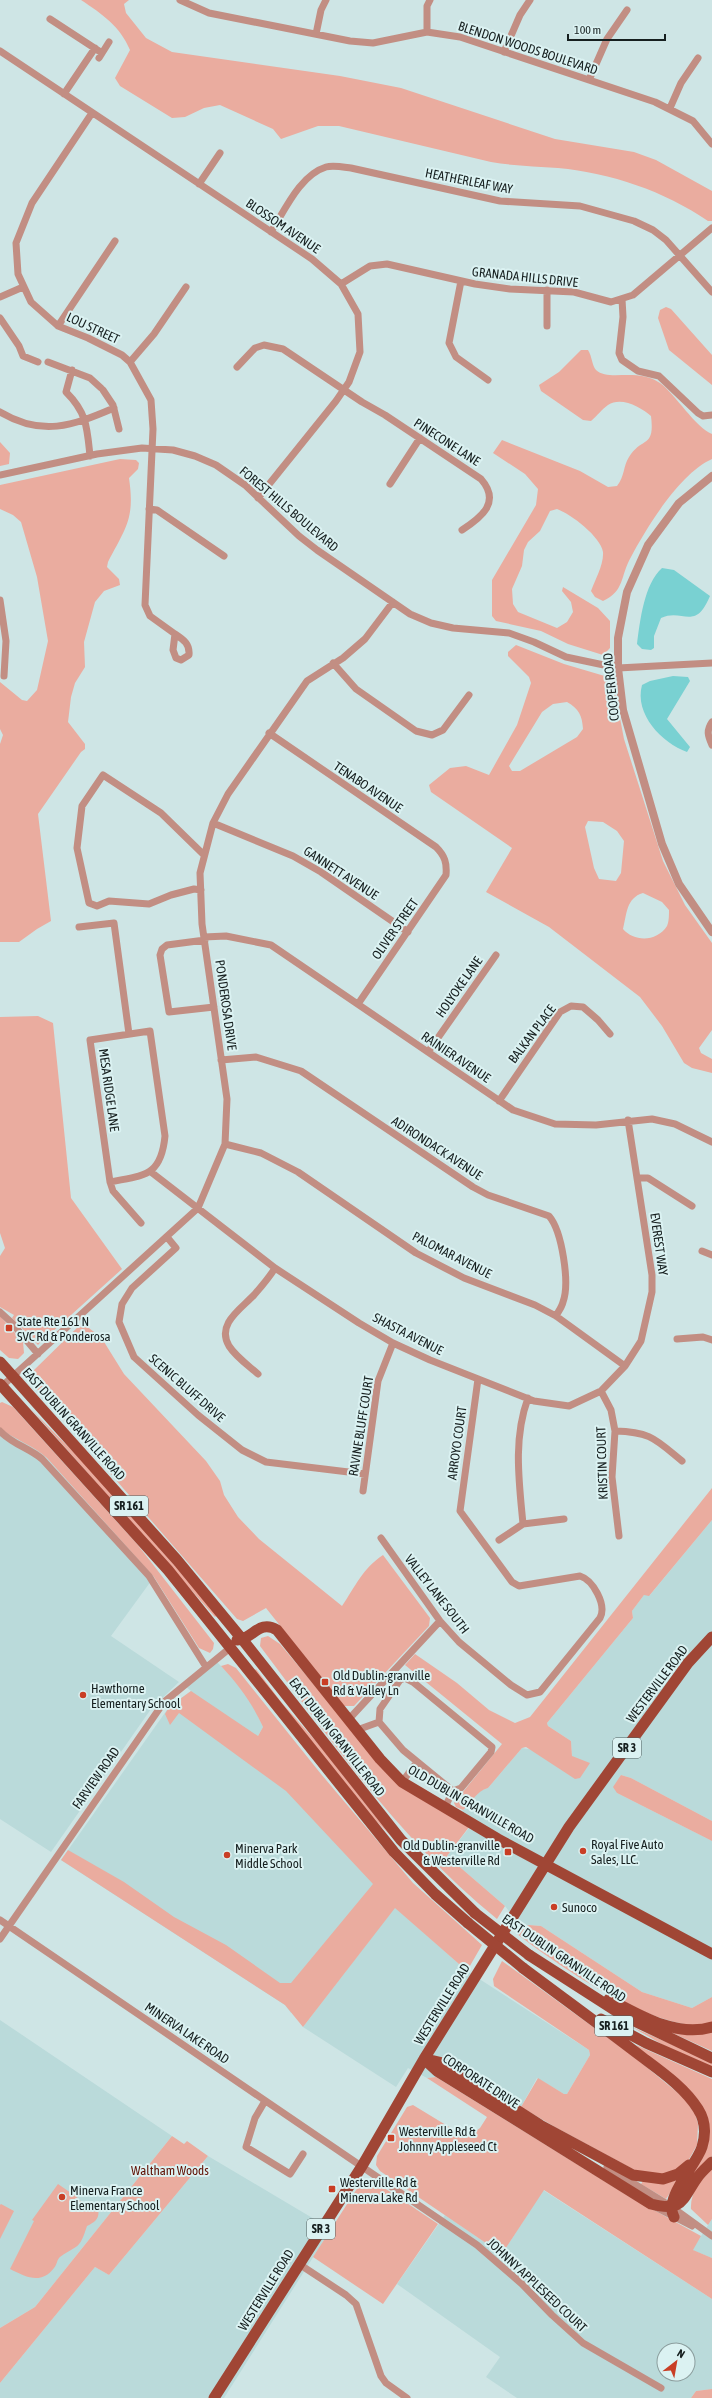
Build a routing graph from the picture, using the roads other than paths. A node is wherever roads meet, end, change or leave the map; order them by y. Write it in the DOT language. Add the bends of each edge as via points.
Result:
graph roads {
  1 [pos="180,0"];
  2 [pos="326,0"];
  3 [pos="430,0"];
  4 [pos="530,0"];
  5 [pos="627,10"];
  6 [pos="50,19"];
  7 [pos="427,32"];
  8 [pos="316,34"];
  9 [pos="109,42"];
  10 [pos="95,48"];
  11 [pos="0,51"];
  12 [pos="504,52"];
  13 [pos="698,58"];
  14 [pos="589,80"];
  15 [pos="64,94"];
  16 [pos="670,108"];
  17 [pos="92,113"];
  18 [pos="712,144"];
  19 [pos="220,153"];
  20 [pos="200,184"];
  21 [pos="712,228"];
  22 [pos="271,232"];
  23 [pos="115,240"];
  24 [pos="681,255"];
  25 [pos="461,281"];
  26 [pos="341,284"];
  27 [pos="23,287"];
  28 [pos="186,287"];
  29 [pos="547,290"];
  30 [pos="712,292"];
  31 [pos="0,297"];
  32 [pos="622,299"];
  33 [pos="0,318"];
  34 [pos="58,326"];
  35 [pos="547,326"];
  36 [pos="38,362"];
  37 [pos="48,362"];
  38 [pos="130,362"];
  39 [pos="237,367"];
  40 [pos="72,370"];
  41 [pos="488,380"];
  42 [pos="344,389"];
  43 [pos="114,408"];
  44 [pos="0,412"];
  45 [pos="712,415"];
  46 [pos="86,420"];
  47 [pos="119,430"];
  48 [pos="420,438"];
  49 [pos="153,448"];
  50 [pos="90,456"];
  51 [pos="0,475"];
  52 [pos="712,476"];
  53 [pos="390,484"];
  54 [pos="258,498"];
  55 [pos="149,510"];
  56 [pos="462,530"];
  57 [pos="224,556"];
  58 [pos="0,602"];
  59 [pos="393,602"];
  60 [pos="175,634"];
  61 [pos="333,663"];
  62 [pos="712,663"];
  63 [pos="618,668"];
  64 [pos="4,676"];
  65 [pos="469,695"];
  66 [pos="712,722"];
  67 [pos="269,734"];
  68 [pos="712,746"];
  69 [pos="213,823"];
  70 [pos="204,854"];
  71 [pos="447,865"];
  72 [pos="201,890"];
  73 [pos="79,927"];
  74 [pos="408,932"];
  75 [pos="712,932"];
  76 [pos="205,939"];
  77 [pos="496,955"];
  78 [pos="358,1004"];
  79 [pos="214,1007"];
  80 [pos="129,1034"];
  81 [pos="610,1034"];
  82 [pos="428,1052"];
  83 [pos="221,1060"];
  84 [pos="499,1100"];
  85 [pos="628,1120"];
  86 [pos="712,1142"];
  87 [pos="225,1144"];
  88 [pos="151,1172"];
  89 [pos="637,1178"];
  90 [pos="110,1182"];
  91 [pos="692,1206"];
  92 [pos="198,1208"];
  93 [pos="141,1223"];
  94 [pos="167,1237"];
  95 [pos="702,1250"];
  96 [pos="712,1255"];
  97 [pos="275,1268"];
  98 [pos="0,1312"];
  99 [pos="556,1316"];
  100 [pos="676,1340"];
  101 [pos="712,1340"];
  102 [pos="393,1343"];
  103 [pos="38,1354"];
  104 [pos="0,1362"];
  105 [pos="625,1366"];
  106 [pos="0,1369"];
  107 [pos="258,1374"];
  108 [pos="13,1376"];
  109 [pos="478,1379"];
  110 [pos="1,1386"];
  111 [pos="601,1391"];
  112 [pos="528,1398"];
  113 [pos="0,1431"];
  114 [pos="614,1431"];
  115 [pos="682,1461"];
  116 [pos="365,1474"];
  117 [pos="108,1484"];
  118 [pos="363,1491"];
  119 [pos="564,1519"];
  120 [pos="523,1524"];
  121 [pos="619,1536"];
  122 [pos="381,1538"];
  123 [pos="499,1540"];
  124 [pos="175,1579"];
  125 [pos="440,1621"];
  126 [pos="712,1637"];
  127 [pos="242,1639"];
  128 [pos="230,1648"];
  129 [pos="206,1667"];
  130 [pos="540,1692"];
  131 [pos="349,1719"];
  132 [pos="380,1722"];
  133 [pos="357,1730"];
  134 [pos="325,1746"];
  135 [pos="417,1762"];
  136 [pos="402,1782"];
  137 [pos="453,1791"];
  138 [pos="444,1807"];
  139 [pos="546,1864"];
  140 [pos="0,1920"];
  141 [pos="9,1926"];
  142 [pos="0,1939"];
  143 [pos="712,1954"];
  144 [pos="529,1955"];
  145 [pos="523,1968"];
  146 [pos="712,2027"];
  147 [pos="712,2058"];
  148 [pos="424,2059"];
  149 [pos="712,2072"];
  150 [pos="265,2101"];
  151 [pos="540,2125"];
  152 [pos="303,2154"];
  153 [pos="696,2160"];
  154 [pos="712,2162"];
  155 [pos="362,2166"];
  156 [pos="673,2212"];
  157 [pos="709,2234"];
  158 [pos="299,2264"];
  159 [pos="661,2388"];
  160 [pos="214,2398"];
  161 [pos="407,2398"];
  1 -- 8 [label="street, BLENDON WOODS BOULEVARD" via="209,13"];
  2 -- 8 [label="street"];
  3 -- 7 [label="street" via="427,6"];
  4 -- 12 [label="street" via="520,15"];
  5 -- 14 [label="street" via="607,39"];
  6 -- 10 [label="street"];
  7 -- 8 [label="street, BLENDON WOODS BOULEVARD" via="373,43"];
  7 -- 12 [label="street, BLENDON WOODS BOULEVARD" via="460,37"];
  9 -- 10 [label="street" via="100,55"];
  10 -- 15 [label="street"];
  11 -- 15 [label="street, BLOSSOM AVENUE"];
  12 -- 14 [label="street, BLENDON WOODS BOULEVARD"];
  13 -- 16 [label="street" via="681,83"];
  14 -- 16 [label="street, BLENDON WOODS BOULEVARD"];
  15 -- 17 [label="street, BLOSSOM AVENUE"];
  16 -- 18 [label="street, BLENDON WOODS BOULEVARD" via="693,122"];
  17 -- 20 [label="street, BLOSSOM AVENUE"];
  17 -- 27 [label="street, LOU STREET" via="32,203 16,243 18,274"];
  19 -- 20 [label="street"];
  20 -- 22 [label="street, BLOSSOM AVENUE"];
  21 -- 24 [label="street, GRANADA HILLS DRIVE"];
  22 -- 24 [label="street, HEATHERLEAF WAY" via="301,186 312,174 327,167 351,168 500,201 580,206 604,212 653,230"];
  22 -- 26 [label="street, BLOSSOM AVENUE" via="312,259"];
  23 -- 34 [label="street"];
  24 -- 30 [label="street, HEATHERLEAF WAY"];
  24 -- 32 [label="street, GRANADA HILLS DRIVE" via="633,295"];
  25 -- 26 [label="street, GRANADA HILLS DRIVE" via="387,264 370,266"];
  25 -- 29 [label="street, GRANADA HILLS DRIVE" via="510,289"];
  25 -- 41 [label="street" via="449,343 456,357"];
  26 -- 42 [label="street, BLOSSOM AVENUE" via="358,314 360,352"];
  27 -- 31 [label="street"];
  27 -- 34 [label="street, LOU STREET" via="31,302"];
  28 -- 38 [label="street" via="154,334"];
  29 -- 32 [label="street, GRANADA HILLS DRIVE" via="574,292 611,302"];
  29 -- 35 [label="street"];
  32 -- 45 [label="street" via="623,317 618,353 622,360 638,371 658,376 698,413 703,416"];
  33 -- 36 [label="street" via="23,356"];
  34 -- 38 [label="street, LOU STREET" via="122,355"];
  37 -- 40 [label="street"];
  38 -- 49 [label="street, LOU STREET" via="151,400"];
  39 -- 42 [label="street, PINECONE LANE" via="255,348 274,345"];
  40 -- 43 [label="street" via="90,378 102,389"];
  40 -- 46 [label="street" via="66,392 79,405"];
  42 -- 48 [label="street, PINECONE LANE"];
  42 -- 54 [label="street, BLOSSOM AVENUE"];
  43 -- 46 [label="street"];
  43 -- 47 [label="street"];
  44 -- 46 [label="street" via="13,419 50,428"];
  46 -- 50 [label="street"];
  48 -- 53 [label="street"];
  48 -- 56 [label="street, PINECONE LANE" via="481,478 488,487 490,498 485,511 476,522"];
  49 -- 50 [label="street, FOREST HILLS BOULEVARD"];
  49 -- 54 [label="street, FOREST HILLS BOULEVARD" via="196,456 230,475"];
  49 -- 55 [label="street, LOU STREET"];
  50 -- 51 [label="street, FOREST HILLS BOULEVARD"];
  52 -- 63 [label="street, COOPER ROAD" via="679,503 648,545 627,592 618,638"];
  54 -- 59 [label="street, FOREST HILLS BOULEVARD" via="299,536"];
  55 -- 57 [label="street" via="157,510"];
  55 -- 60 [label="street, LOU STREET" via="144,605 150,616"];
  58 -- 64 [label="street" via="6,641"];
  59 -- 61 [label="street, PONDEROSA DRIVE" via="365,639"];
  59 -- 63 [label="street, FOREST HILLS BOULEVARD" via="410,614 431,623 452,628 509,633 566,657"];
  61 -- 65 [label="street" via="356,689 424,734 438,734 443,730"];
  61 -- 67 [label="street, PONDEROSA DRIVE" via="307,681"];
  62 -- 63 [label="street, FOREST HILLS BOULEVARD"];
  63 -- 75 [label="street, COOPER ROAD" via="623,710 662,844 679,884"];
  66 -- 68 [label="street" via="708,732"];
  67 -- 69 [label="street, PONDEROSA DRIVE" via="228,794"];
  67 -- 71 [label="street, TENABO AVENUE" via="436,847 444,855"];
  69 -- 70 [label="street, PONDEROSA DRIVE"];
  69 -- 74 [label="street, GANNETT AVENUE" via="321,872"];
  70 -- 72 [label="street, PONDEROSA DRIVE" via="200,873"];
  70 -- 72 [label="street" via="161,813 103,776 82,806 77,848 89,903 97,906 109,901 149,904 171,895"];
  71 -- 74 [label="street, OLIVER STREET" via="446,875"];
  72 -- 76 [label="street, PONDEROSA DRIVE"];
  73 -- 80 [label="street" via="114,923"];
  74 -- 78 [label="street, OLIVER STREET"];
  76 -- 78 [label="street, RAINIER AVENUE" via="226,936 271,945"];
  76 -- 79 [label="street, PONDEROSA DRIVE"];
  76 -- 79 [label="street, RAINIER AVENUE" via="166,945 160,955 169,1012"];
  77 -- 82 [label="street, HOLYOKE LANE"];
  78 -- 82 [label="street, RAINIER AVENUE"];
  79 -- 83 [label="street, PONDEROSA DRIVE"];
  80 -- 88 [label="street" via="150,1031 165,1136 163,1154"];
  80 -- 90 [label="street, MESA RIDGE LANE" via="90,1040"];
  81 -- 84 [label="street, BALKAN PLACE" via="583,1007 571,1006 560,1012"];
  82 -- 84 [label="street, RAINIER AVENUE"];
  83 -- 87 [label="street, PONDEROSA DRIVE" via="227,1099"];
  83 -- 99 [label="street, ADIRONDACK AVENUE" via="256,1057 301,1071 468,1184 488,1195 549,1216 554,1221 559,1237 566,1279 564,1302"];
  84 -- 85 [label="street, RAINIER AVENUE" via="513,1110 555,1124 596,1125"];
  85 -- 86 [label="street, RAINIER AVENUE" via="652,1119 675,1124"];
  85 -- 89 [label="street, EVEREST WAY"];
  87 -- 92 [label="street, PONDEROSA DRIVE"];
  87 -- 99 [label="street, PALOMAR AVENUE" via="261,1153 298,1172 416,1253 464,1278"];
  88 -- 90 [label="street"];
  88 -- 92 [label="street, SHASTA AVENUE"];
  89 -- 91 [label="street" via="648,1178"];
  89 -- 105 [label="street, EVEREST WAY" via="652,1275 652,1292 642,1340"];
  90 -- 93 [label="street, MESA RIDGE LANE" via="113,1191"];
  92 -- 94 [label="street, PONDEROSA DRIVE"];
  92 -- 97 [label="street, SHASTA AVENUE"];
  94 -- 103 [label="street, PONDEROSA DRIVE"];
  94 -- 116 [label="street, SCENIC BLUFF DRIVE" via="176,1248 132,1288 122,1304 119,1322 134,1357 198,1415 242,1450 266,1462"];
  95 -- 96 [label="street"];
  97 -- 102 [label="street, SHASTA AVENUE"];
  97 -- 107 [label="street" via="226,1326 226,1339 230,1347"];
  98 -- 103 [label="street, EAST DUBLIN GRANVILLE ROAD"];
  99 -- 105 [label="street, PALOMAR AVENUE"];
  100 -- 101 [label="street" via="703,1337"];
  102 -- 109 [label="street, SHASTA AVENUE"];
  102 -- 116 [label="street, RAVINE BLUFF COURT" via="378,1381"];
  103 -- 108 [label="street, PONDEROSA DRIVE"];
  104 -- 108 [label="main road, EAST DUBLIN GRANVILLE ROAD / SR 161"];
  105 -- 111 [label="street, SHASTA AVENUE"];
  106 -- 108 [label="main road"];
  108 -- 110 [label="street, PONDEROSA DRIVE"];
  108 -- 117 [label="main road, EAST DUBLIN GRANVILLE ROAD / SR 161"];
  109 -- 112 [label="street, SHASTA AVENUE"];
  109 -- 130 [label="street, ARROYO COURT" via="460,1511 515,1585 580,1576 589,1581 600,1599 603,1610 600,1618"];
  110 -- 117 [label="main road" via="20,1394"];
  110 -- 124 [label="main road, EAST DUBLIN GRANVILLE ROAD / SR 161"];
  111 -- 112 [label="street, SHASTA AVENUE" via="569,1406"];
  111 -- 114 [label="street, KRISTIN COURT" via="611,1410"];
  112 -- 120 [label="street" via="521,1420 517,1458"];
  113 -- 129 [label="street" via="42,1459 149,1576"];
  114 -- 115 [label="street" via="649,1435"];
  114 -- 121 [label="street, KRISTIN COURT" via="612,1477"];
  116 -- 118 [label="street, RAVINE BLUFF COURT"];
  117 -- 127 [label="main road, EAST DUBLIN GRANVILLE ROAD / SR 161"];
  119 -- 120 [label="street"];
  120 -- 123 [label="street"];
  122 -- 125 [label="street, VALLEY LANE SOUTH"];
  124 -- 127 [label="main road" via="188,1586 230,1636 235,1640"];
  124 -- 128 [label="main road, EAST DUBLIN GRANVILLE ROAD / SR 161"];
  125 -- 130 [label="street, VALLEY LANE SOUTH" via="459,1642 511,1685 527,1695"];
  125 -- 131 [label="street"];
  126 -- 139 [label="main road, WESTERVILLE ROAD / SR 3" via="684,1669"];
  127 -- 131 [label="main road, OLD DUBLIN GRANVILLE ROAD" via="261,1627 278,1630"];
  127 -- 134 [label="main road, EAST DUBLIN GRANVILLE ROAD / SR 161"];
  128 -- 129 [label="street, FARVIEW ROAD"];
  128 -- 134 [label="main road" via="234,1646 241,1649 315,1742"];
  128 -- 145 [label="main road, EAST DUBLIN GRANVILLE ROAD / SR 161, bridge" via="394,1852 435,1894"];
  129 -- 141 [label="street, FARVIEW ROAD" via="164,1702"];
  131 -- 133 [label="main road, OLD DUBLIN GRANVILLE ROAD"];
  132 -- 133 [label="street"];
  132 -- 135 [label="street" via="403,1750"];
  132 -- 137 [label="street" via="380,1709 400,1680 405,1678 492,1747 491,1752 461,1788"];
  133 -- 136 [label="main road, OLD DUBLIN GRANVILLE ROAD"];
  134 -- 144 [label="main road, EAST DUBLIN GRANVILLE ROAD / SR 161, bridge" via="401,1840 475,1913"];
  135 -- 136 [label="street"];
  135 -- 137 [label="street"];
  136 -- 138 [label="main road, OLD DUBLIN GRANVILLE ROAD"];
  137 -- 138 [label="street"];
  138 -- 139 [label="main road, OLD DUBLIN GRANVILLE ROAD"];
  139 -- 143 [label="main road, OLD DUBLIN GRANVILLE ROAD"];
  139 -- 148 [label="main road, WESTERVILLE ROAD / SR 3"];
  140 -- 141 [label="street, MINERVA LAKE ROAD"];
  141 -- 142 [label="street, FARVIEW ROAD"];
  141 -- 150 [label="street, MINERVA LAKE ROAD"];
  144 -- 146 [label="main road" via="619,2004 664,2025 691,2030"];
  144 -- 147 [label="main road, EAST DUBLIN GRANVILLE ROAD / SR 161" via="624,2016"];
  145 -- 149 [label="main road, EAST DUBLIN GRANVILLE ROAD / SR 161" via="615,2027"];
  145 -- 153 [label="main road" via="618,2038 686,2094 704,2123 704,2139"];
  148 -- 151 [label="main road, CORPORATE DRIVE" via="442,2063"];
  148 -- 155 [label="main road, WESTERVILLE ROAD / SR 3"];
  148 -- 156 [label="main road, CORPORATE DRIVE" via="437,2071 651,2204"];
  150 -- 152 [label="street" via="255,2118 246,2147 290,2174"];
  150 -- 155 [label="street, MINERVA LAKE ROAD"];
  151 -- 153 [label="main road" via="621,2169 641,2177 671,2177"];
  151 -- 156 [label="street, CORPORATE DRIVE"];
  153 -- 156 [label="main road" via="673,2198"];
  154 -- 156 [label="main road" via="697,2177"];
  155 -- 158 [label="main road, WESTERVILLE ROAD / SR 3"];
  155 -- 159 [label="street, JOHNNY APPLESEED COURT" via="477,2245 583,2343"];
  156 -- 157 [label="street, CORPORATE DRIVE"];
  158 -- 160 [label="main road, WESTERVILLE ROAD / SR 3"];
  158 -- 161 [label="street" via="356,2304 381,2376 386,2383"];
}
